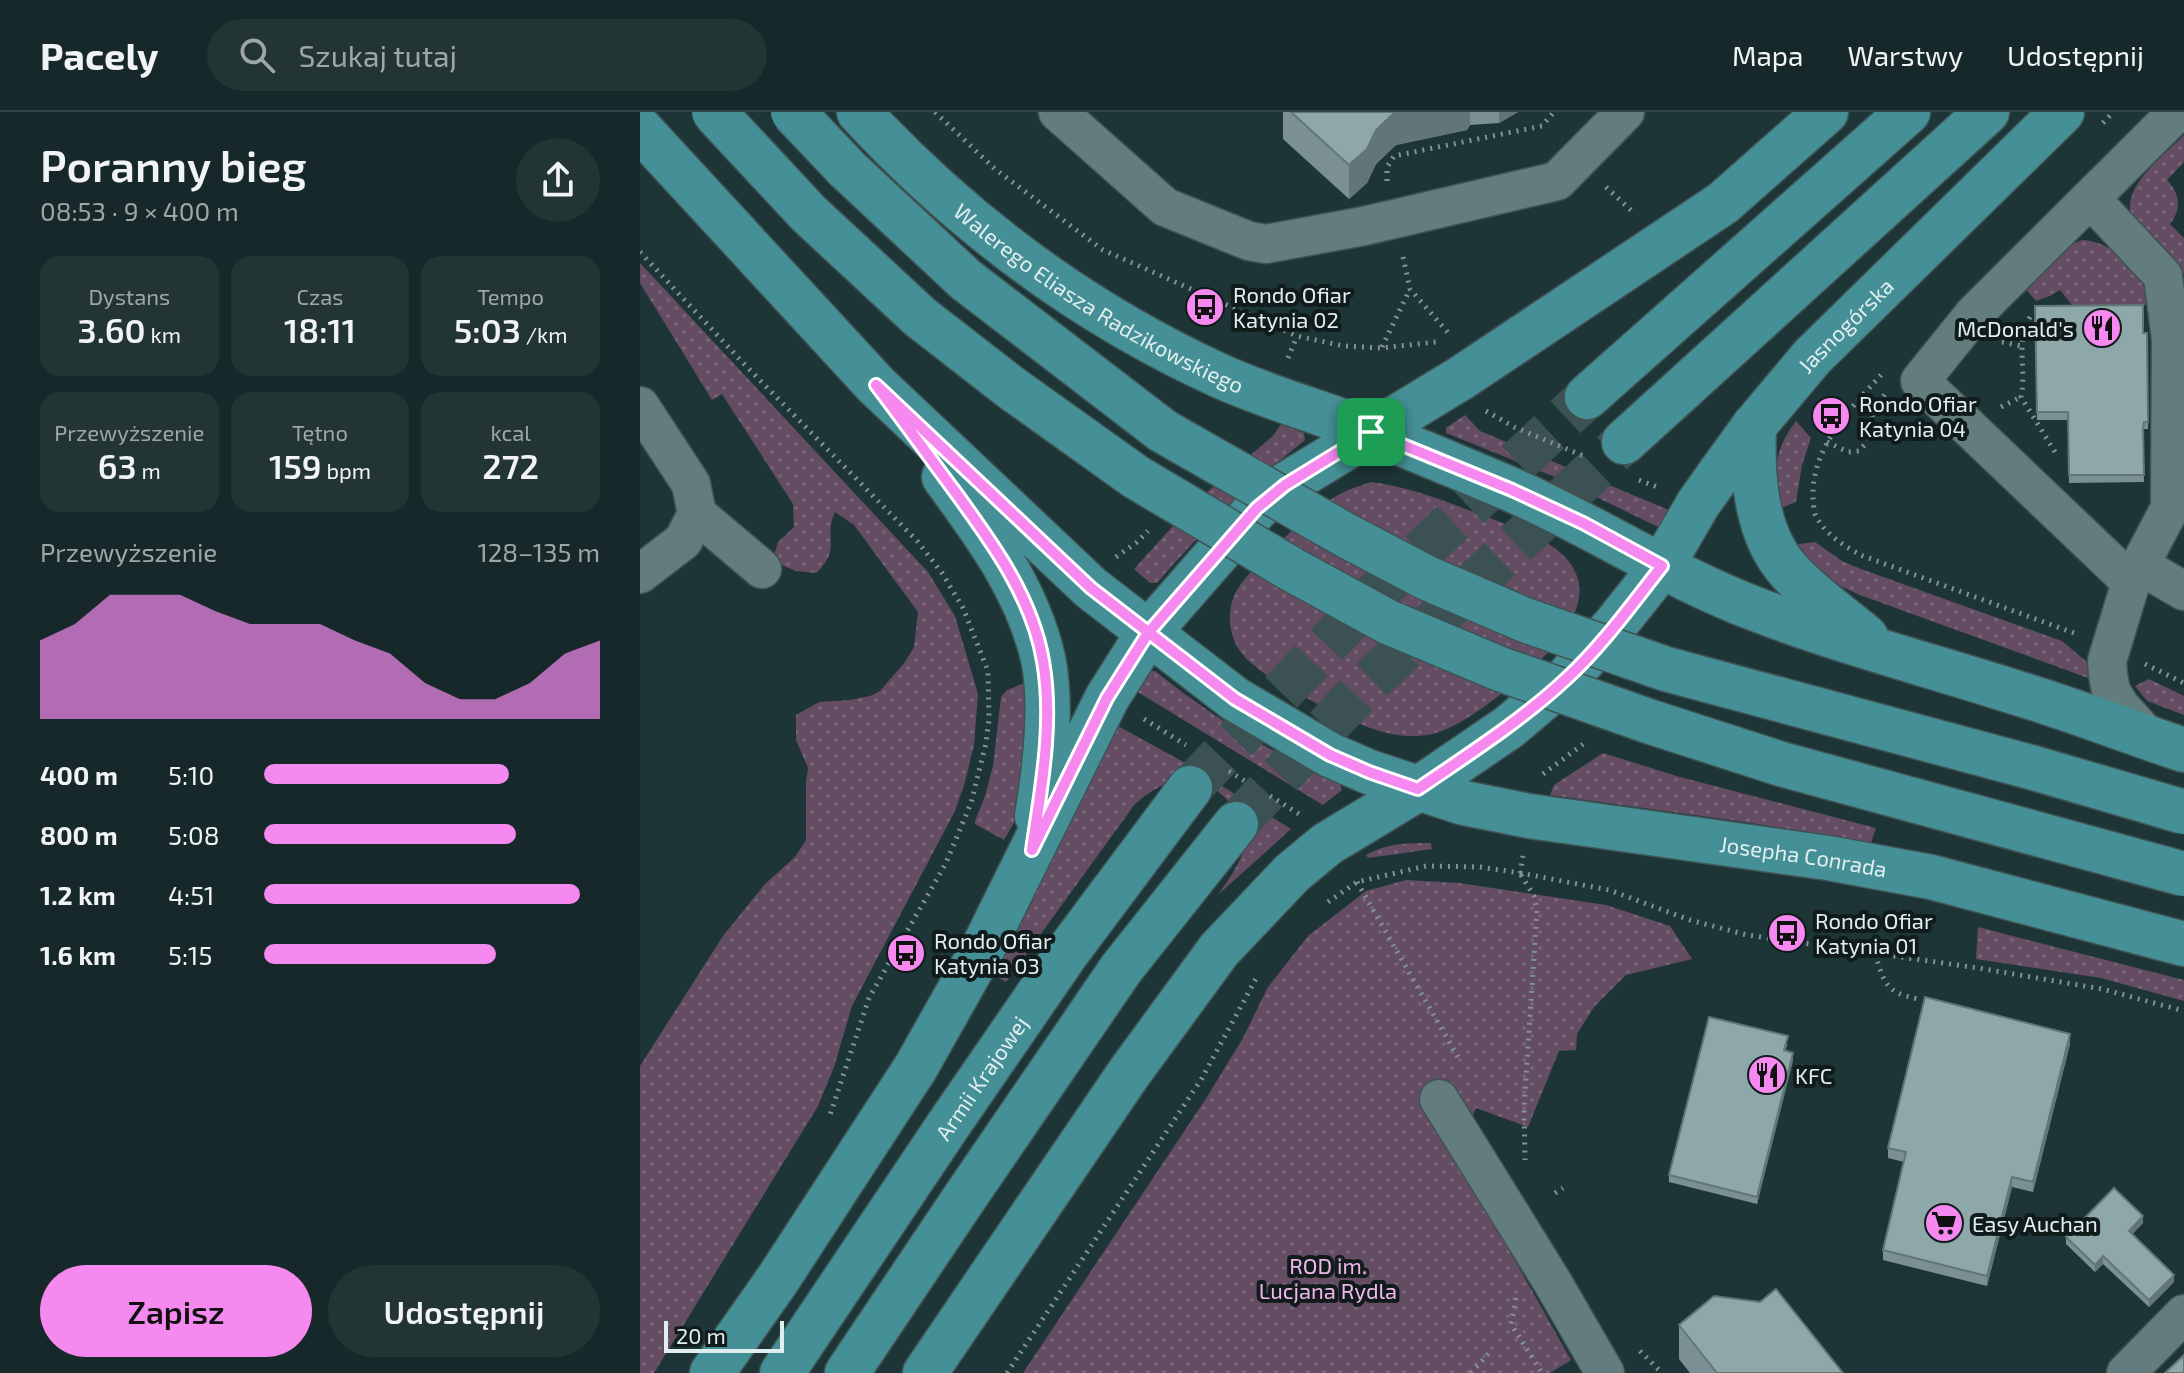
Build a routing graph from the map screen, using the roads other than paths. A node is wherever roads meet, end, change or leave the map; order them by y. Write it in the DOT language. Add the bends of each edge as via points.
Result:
graph roads {
  1 [pos="714,112"];
  2 [pos="793,112"];
  3 [pos="859,112"];
  4 [pos="888,112"];
  5 [pos="1058,112"];
  6 [pos="1625,112"];
  7 [pos="1826,112"];
  8 [pos="1908,112"];
  9 [pos="1987,112"];
  10 [pos="2062,112"];
  11 [pos="2085,112"];
  12 [pos="2177,112"];
  13 [pos="640,129"];
  14 [pos="2023,152"];
  15 [pos="900,156"];
  16 [pos="2091,199"];
  17 [pos="876,385"];
  18 [pos="1587,397"];
  19 [pos="640,406"];
  20 [pos="1754,426"];
  21 [pos="1371,432"];
  22 [pos="1617,460"];
  23 [pos="697,514"];
  24 [pos="1662,566"];
  25 [pos="762,569"];
  26 [pos="640,574"];
  27 [pos="2136,574"];
  28 [pos="2184,591"];
  29 [pos="1148,633"];
  30 [pos="1887,654"];
  31 [pos="2169,745"];
  32 [pos="1190,788"];
  33 [pos="1418,789"];
  34 [pos="2184,812"];
  35 [pos="1236,824"];
  36 [pos="1032,850"];
  37 [pos="2184,874"];
  38 [pos="2184,944"];
  39 [pos="1439,1099"];
  40 [pos="2184,1314"];
  41 [pos="712,1373"];
  42 [pos="782,1373"];
  43 [pos="847,1373"];
  44 [pos="925,1373"];
  45 [pos="1605,1373"];
  46 [pos="2126,1373"];
  1 -- 37 [label="main road, bridge" via="808,213 920,317 1010,387 1136,477 1388,622 1500,669 1781,764"];
  2 -- 34 [label="main road, bridge" via="966,280 1163,431 1427,578 1525,620 1666,669"];
  3 -- 15 [label="main road, Walerego Eliasza Radzikowskiego"];
  4 -- 15 [label="street"];
  5 -- 6 [label="street" via="1165,207 1266,244 1557,181"];
  7 -- 21 [label="main road" via="1723,203"];
  8 -- 18 [label="main road"];
  9 -- 22 [label="main road"];
  10 -- 14 [label="main road, Jasnogórska"];
  11 -- 14 [label="street"];
  12 -- 16 [label="street"];
  13 -- 17 [label="main road"];
  14 -- 20 [label="main road, Jasnogórska" via="1832,336"];
  15 -- 21 [label="main road, Walerego Eliasza Radzikowskiego" via="1017,256 1103,314 1221,376"];
  16 -- 27 [label="street" via="2163,276 2171,339 2170,508"];
  16 -- 27 [label="street" via="1974,314 1904,374"];
  17 -- 29 [label="main road" via="1091,588"];
  17 -- 36 [label="main road" via="989,538 1034,627 1043,661 1046,722"];
  19 -- 23 [label="street" via="691,484"];
  20 -- 24 [label="main road, Jasnogórska"];
  20 -- 30 [label="main road" via="1756,488 1768,540 1789,572"];
  21 -- 24 [label="main road, Walerego Eliasza Radzikowskiego" via="1512,490"];
  21 -- 29 [label="main road" via="1257,508"];
  23 -- 25 [label="street"];
  23 -- 26 [label="street" via="683,541"];
  24 -- 30 [label="main road" via="1757,610"];
  24 -- 33 [label="main road, Jasnogórska" via="1568,677 1509,727"];
  27 -- 28 [label="street"];
  27 -- 31 [label="street" via="2107,661 2111,691 2142,730"];
  29 -- 33 [label="main road, Josepha Conrada" via="1235,699 1330,755"];
  29 -- 36 [label="main road" via="1107,698"];
  30 -- 31 [label="main road"];
  32 -- 42 [label="main road, Armii Krajowej" via="1066,954"];
  33 -- 38 [label="main road, Josepha Conrada" via="1529,816 1931,877"];
  33 -- 44 [label="main road, Jasnogórska" via="1318,851 1219,950"];
  35 -- 43 [label="main road" via="1121,969"];
  36 -- 41 [label="main road" via="916,1067"];
  39 -- 45 [label="street"];
  40 -- 46 [label="street"];
}
